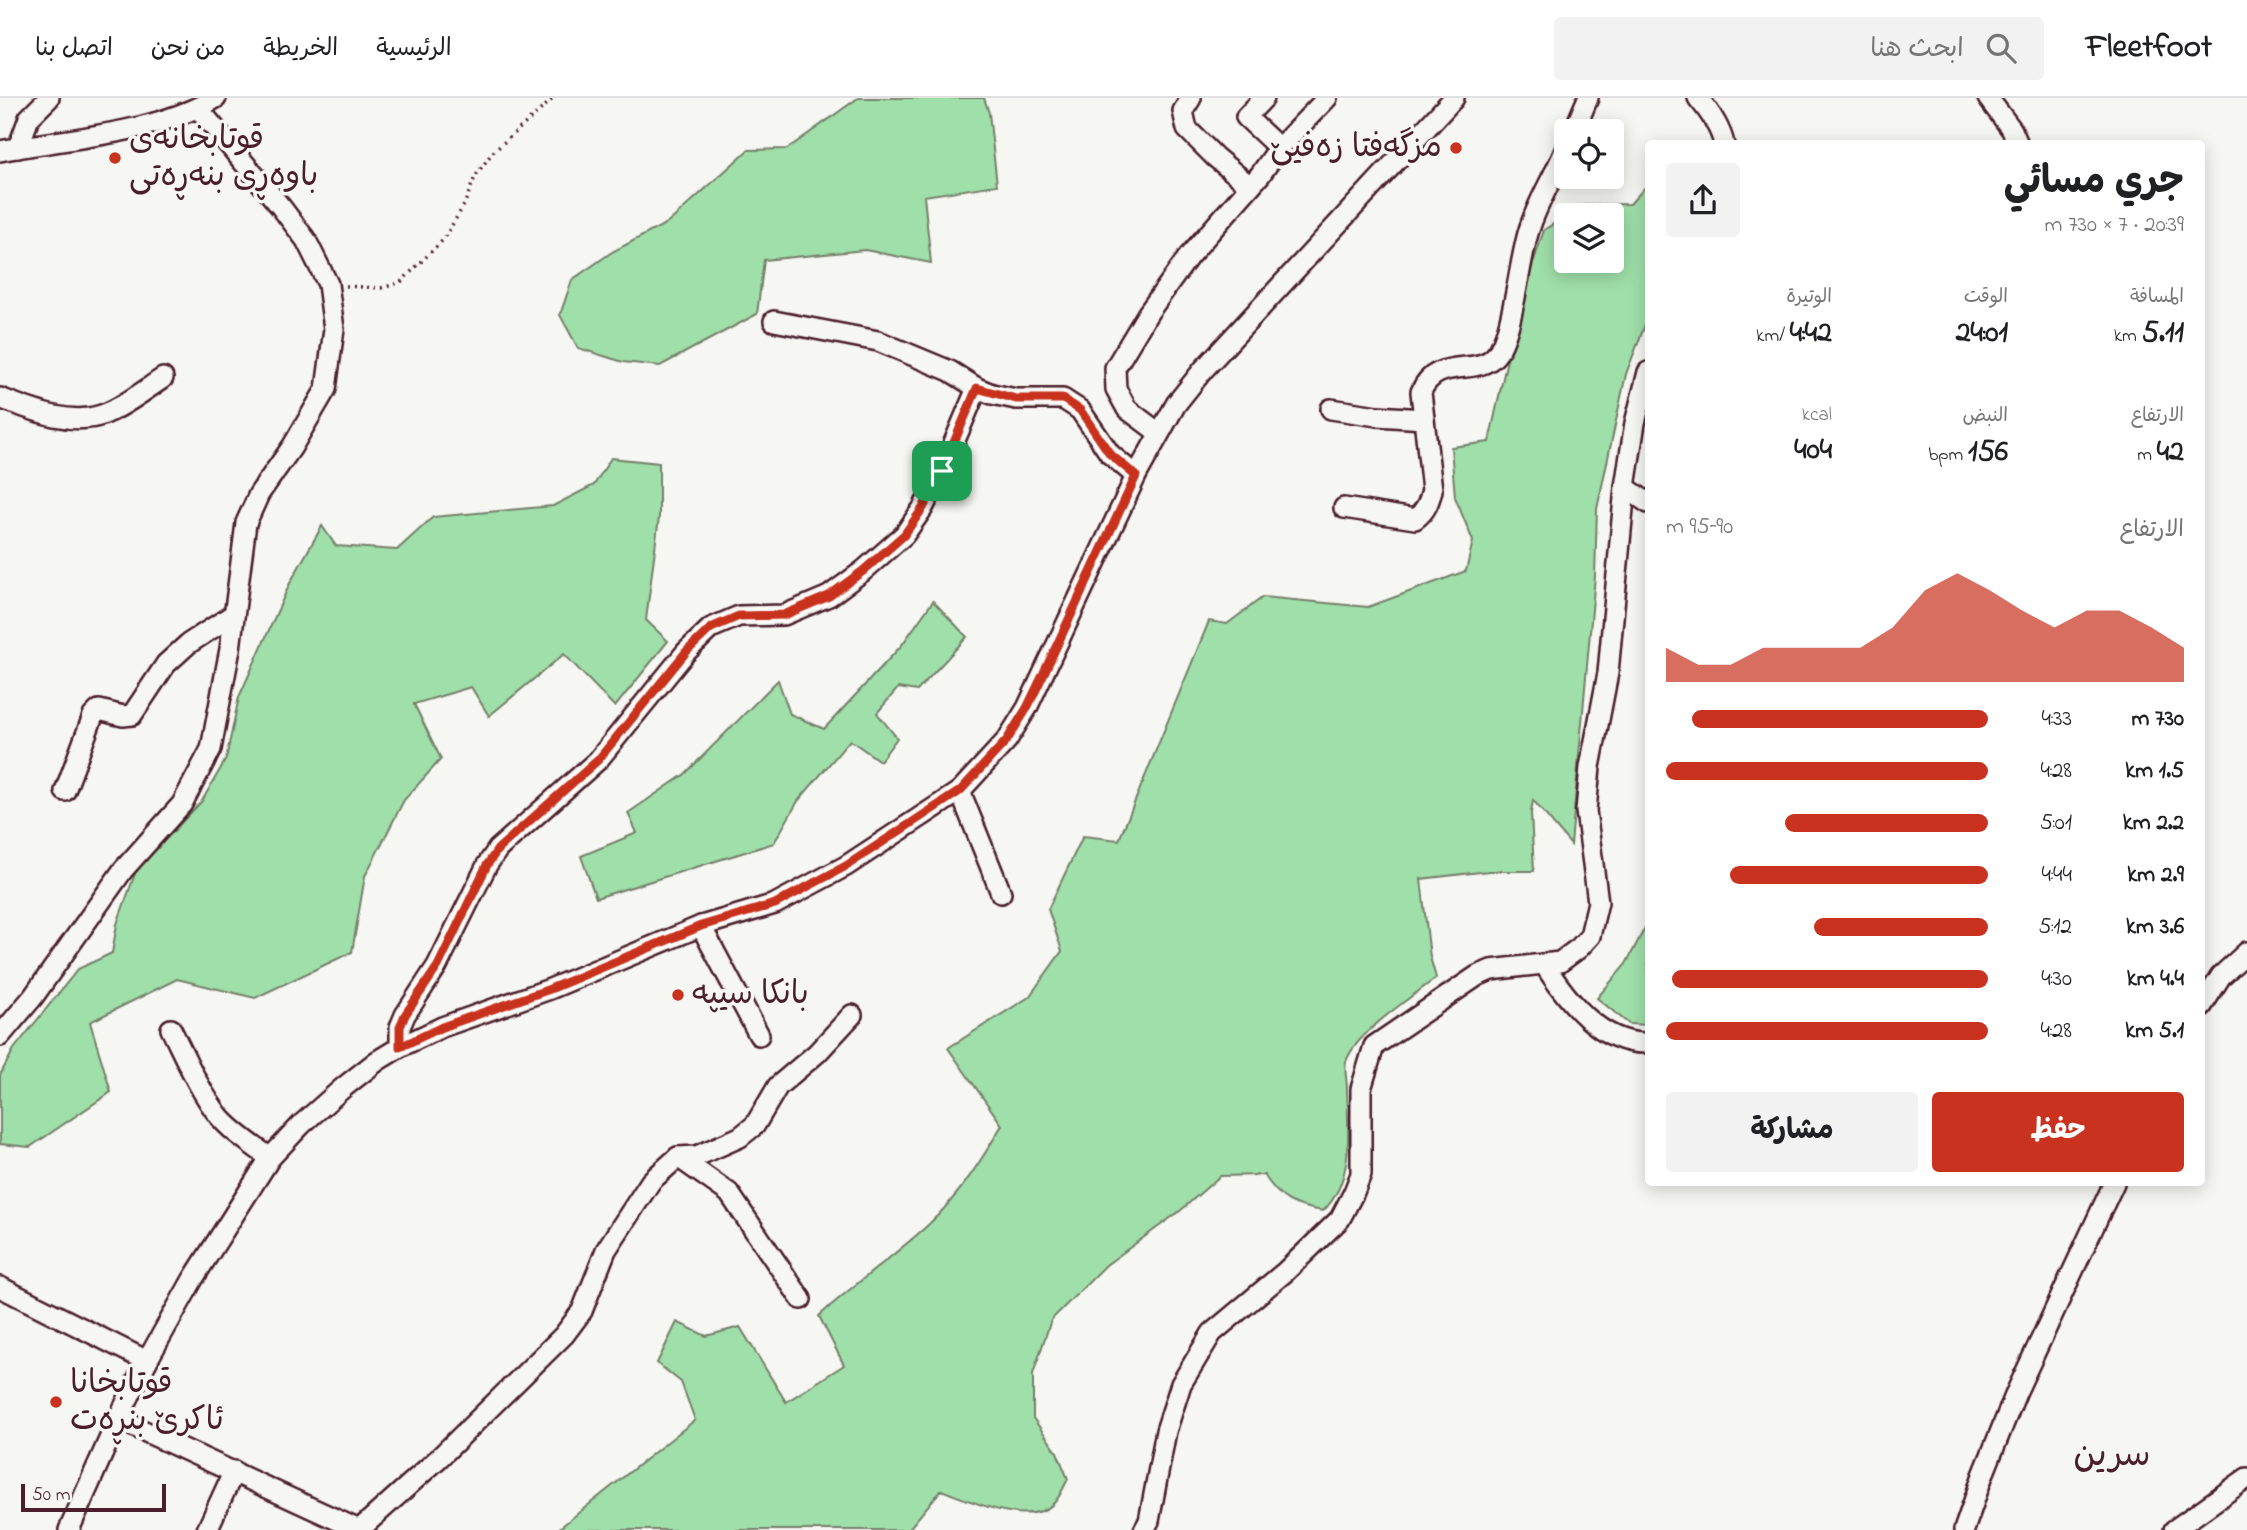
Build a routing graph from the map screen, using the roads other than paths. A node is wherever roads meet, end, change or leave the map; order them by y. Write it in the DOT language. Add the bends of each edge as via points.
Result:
graph roads {
  1 [pos="49,98"];
  2 [pos="216,98"];
  3 [pos="1191,98"];
  4 [pos="1264,98"];
  5 [pos="1327,98"];
  6 [pos="1454,98"];
  7 [pos="1588,98"];
  8 [pos="1698,98"];
  9 [pos="1988,98"];
  10 [pos="198,108"];
  11 [pos="1579,119"];
  12 [pos="1722,140"];
  13 [pos="2016,140"];
  14 [pos="1279,148"];
  15 [pos="9,150"];
  16 [pos="1554,172"];
  17 [pos="1250,186"];
  18 [pos="774,321"];
  19 [pos="163,378"];
  20 [pos="1645,384"];
  21 [pos="977,388"];
  22 [pos="0,398"];
  23 [pos="1331,408"];
  24 [pos="1424,419"];
  25 [pos="1159,433"];
  26 [pos="1136,476"];
  27 [pos="1625,487"];
  28 [pos="1645,501"];
  29 [pos="1344,508"];
  30 [pos="234,614"];
  31 [pos="960,791"];
  32 [pos="65,792"];
  33 [pos="1001,893"];
  34 [pos="701,926"];
  35 [pos="2247,952"];
  36 [pos="1544,964"];
  37 [pos="2205,1001"];
  38 [pos="852,1015"];
  39 [pos="171,1029"];
  40 [pos="759,1035"];
  41 [pos="0,1036"];
  42 [pos="1645,1043"];
  43 [pos="400,1047"];
  44 [pos="678,1157"];
  45 [pos="270,1158"];
  46 [pos="2113,1186"];
  47 [pos="0,1287"];
  48 [pos="801,1299"];
  49 [pos="147,1361"];
  50 [pos="118,1419"];
  51 [pos="234,1471"];
  52 [pos="2247,1478"];
  53 [pos="69,1530"];
  54 [pos="207,1530"];
  55 [pos="359,1530"];
  56 [pos="1144,1530"];
  57 [pos="1964,1530"];
  58 [pos="2174,1530"];
  1 -- 15 [label="street" via="29,118"];
  2 -- 10 [label="street"];
  3 -- 17 [label="street" via="1183,111 1187,130"];
  4 -- 14 [label="street" via="1246,117"];
  5 -- 14 [label="street"];
  6 -- 25 [label="street" via="1203,370"];
  7 -- 11 [label="street"];
  8 -- 12 [label="street"];
  9 -- 13 [label="street"];
  10 -- 15 [label="street" via="155,123"];
  10 -- 30 [label="street" via="306,240 328,284 334,329 326,389 259,494 246,523"];
  14 -- 17 [label="street"];
  16 -- 24 [label="street" via="1529,230 1511,317 1495,356 1485,363 1433,375 1421,392"];
  17 -- 25 [label="street" via="1181,268 1115,368 1116,389 1127,409"];
  18 -- 21 [label="street" via="878,341 950,371"];
  19 -- 22 [label="street" via="105,414 75,419"];
  20 -- 27 [label="street"];
  21 -- 26 [label="street" via="1016,399 1063,399 1080,410 1110,454"];
  21 -- 43 [label="street" via="942,471 904,535 829,596 784,615 739,616 711,628 598,760 498,849 438,966 405,1015"];
  23 -- 24 [label="street"];
  24 -- 29 [label="street" via="1432,490 1422,514 1415,519"];
  25 -- 26 [label="street"];
  26 -- 31 [label="street" via="1027,708 1007,740"];
  27 -- 28 [label="street"];
  27 -- 36 [label="street" via="1608,673 1586,811 1598,902 1585,942 1560,962"];
  30 -- 32 [label="street" via="166,664 132,715 99,710 93,716"];
  30 -- 41 [label="street" via="211,749 182,804 123,870"];
  31 -- 33 [label="street"];
  31 -- 34 [label="street" via="846,866 775,904"];
  34 -- 40 [label="street"];
  34 -- 43 [label="street"];
  35 -- 37 [label="street" via="2221,976"];
  36 -- 42 [label="street" via="1590,1022 1633,1044"];
  36 -- 56 [label="street" via="1477,976 1374,1046 1361,1089 1361,1174 1354,1192 1340,1219 1212,1333 1181,1384"];
  38 -- 44 [label="street" via="778,1086 755,1125 740,1137 697,1156"];
  39 -- 45 [label="street" via="219,1116"];
  43 -- 45 [label="street" via="344,1087"];
  44 -- 48 [label="street" via="729,1193"];
  44 -- 55 [label="street" via="651,1181 621,1224 582,1311 564,1335"];
  45 -- 49 [label="street"];
  46 -- 57 [label="street" via="2016,1392"];
  47 -- 49 [label="street"];
  49 -- 50 [label="street"];
  50 -- 51 [label="street"];
  50 -- 53 [label="street"];
  51 -- 54 [label="street"];
  51 -- 55 [label="street"];
  52 -- 58 [label="street"];
}
